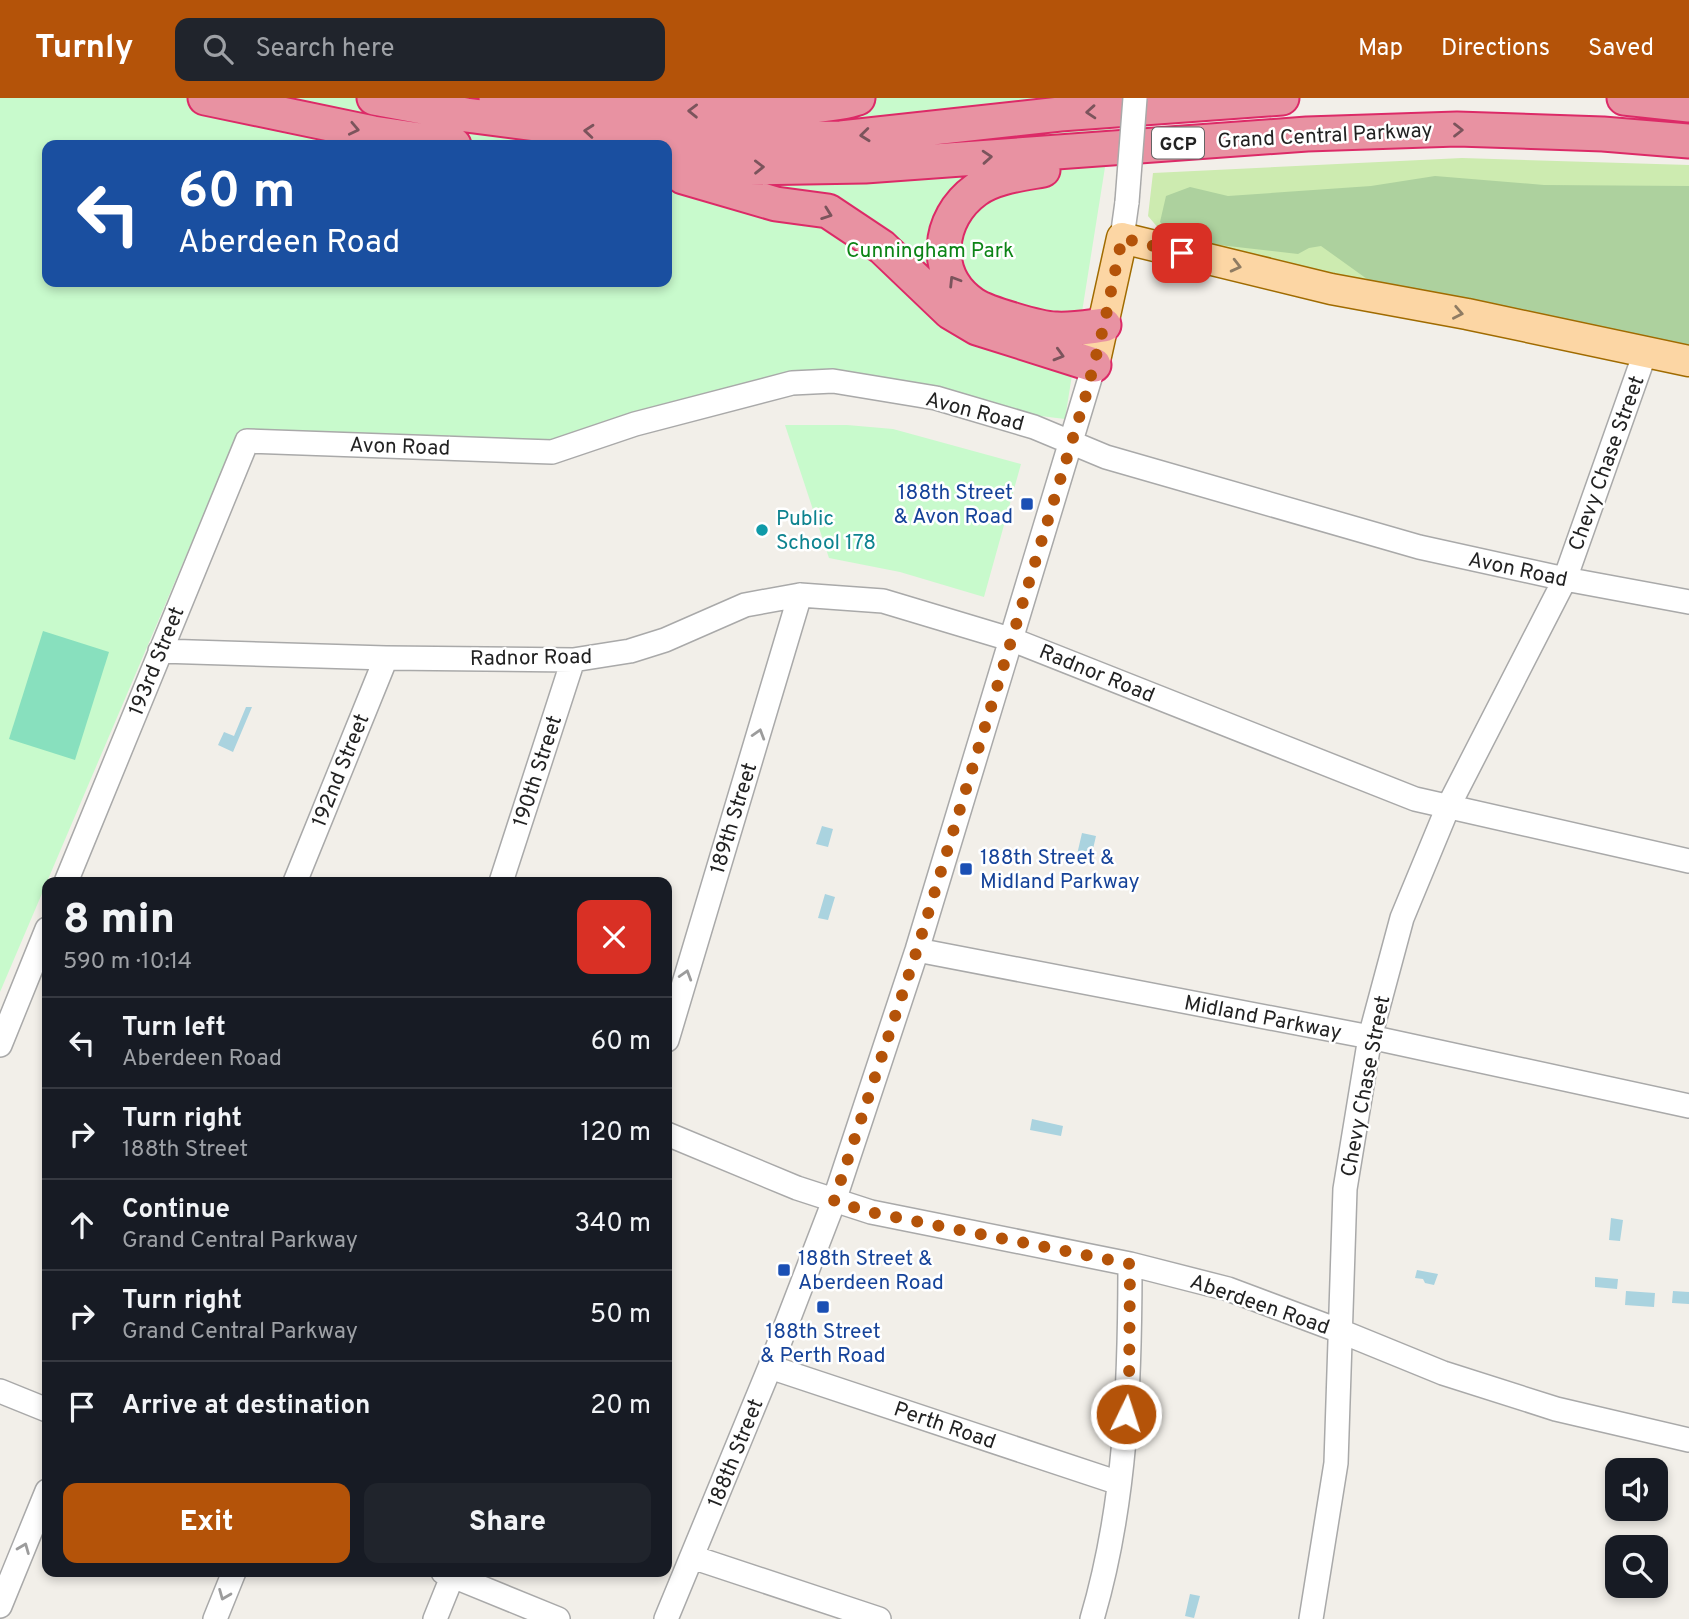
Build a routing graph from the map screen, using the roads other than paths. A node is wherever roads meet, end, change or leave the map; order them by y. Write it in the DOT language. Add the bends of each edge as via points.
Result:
graph roads {
  1 [pos="205,98"];
  2 [pos="374,98"];
  3 [pos="496,98"];
  4 [pos="859,98"];
  5 [pos="1062,98"];
  6 [pos="1135,98"];
  7 [pos="1282,98"];
  8 [pos="1624,98"];
  9 [pos="1689,105"];
  10 [pos="770,111"];
  11 [pos="420,140"];
  12 [pos="1689,141"];
  13 [pos="1165,144"];
  14 [pos="672,164"];
  15 [pos="672,174"];
  16 [pos="1122,238"];
  17 [pos="1104,325"];
  18 [pos="1645,353"];
  19 [pos="1689,361"];
  20 [pos="1094,365"];
  21 [pos="247,441"];
  22 [pos="1072,443"];
  23 [pos="1564,579"];
  24 [pos="800,595"];
  25 [pos="1689,603"];
  26 [pos="1013,640"];
  27 [pos="160,651"];
  28 [pos="386,658"];
  29 [pos="573,660"];
  30 [pos="1448,807"];
  31 [pos="1689,861"];
  32 [pos="68,877"];
  33 [pos="297,877"];
  34 [pos="503,877"];
  35 [pos="42,941"];
  36 [pos="917,950"];
  37 [pos="672,1023"];
  38 [pos="1370,1037"];
  39 [pos="0,1045"];
  40 [pos="1689,1106"];
  41 [pos="672,1136"];
  42 [pos="834,1201"];
  43 [pos="1130,1264"];
  44 [pos="1340,1331"];
  45 [pos="770,1367"];
  46 [pos="0,1391"];
  47 [pos="42,1408"];
  48 [pos="1689,1440"];
  49 [pos="1119,1483"];
  50 [pos="42,1503"];
  51 [pos="692,1557"];
  52 [pos="232,1577"];
  53 [pos="449,1577"];
  54 [pos="459,1577"];
  55 [pos="0,1606"];
  56 [pos="215,1619"];
  57 [pos="435,1619"];
  58 [pos="558,1619"];
  59 [pos="666,1619"];
  60 [pos="879,1619"];
  61 [pos="1091,1619"];
  62 [pos="1311,1619"];
  1 -- 11 [label="highway, one-way"];
  7 -- 2 [label="highway, Grand Central Parkway / GCP, one-way" via="1060,114 841,138 779,139 652,136 566,128 466,116"];
  10 -- 3 [label="highway, one-way" via="649,110"];
  4 -- 10 [label="highway"];
  5 -- 10 [label="highway" via="856,112"];
  6 -- 16 [label="street, bridge"];
  8 -- 9 [label="highway"];
  13 -- 12 [label="highway, Grand Central Parkway / GCP, one-way" via="1457,129"];
  14 -- 13 [label="highway, Grand Central Parkway / GCP, one-way" via="865,166"];
  17 -- 13 [label="highway, one-way" via="1054,330 974,305 948,273 942,246 947,229 978,188 1003,178"];
  15 -- 20 [label="highway, one-way" via="776,204 828,211 882,247 950,312 977,328"];
  16 -- 17 [label="main road"];
  16 -- 18 [label="main road, one-way" via="1331,289"];
  17 -- 20 [label="main road"];
  18 -- 19 [label="main road"];
  18 -- 23 [label="street, Chevy Chase Street"];
  20 -- 22 [label="street, 188th Street"];
  21 -- 22 [label="street, Avon Road" via="552,452 635,424 792,383 833,381 936,398"];
  21 -- 27 [label="street, 193rd Street"];
  22 -- 23 [label="street, Avon Road" via="1106,457 1419,547"];
  22 -- 26 [label="street, 188th Street"];
  23 -- 25 [label="street, Avon Road"];
  23 -- 30 [label="street, Chevy Chase Street"];
  24 -- 26 [label="street, Radnor Road" via="883,601"];
  24 -- 29 [label="street, Radnor Road" via="745,606 630,651"];
  37 -- 24 [label="street, 189th Street, one-way"];
  26 -- 30 [label="street, Radnor Road" via="1415,799"];
  26 -- 36 [label="street, 188th Street"];
  27 -- 28 [label="street, Radnor Road"];
  27 -- 32 [label="street, 193rd Street"];
  28 -- 29 [label="street, Radnor Road"];
  28 -- 33 [label="street, 192nd Street"];
  29 -- 34 [label="street, 190th Street"];
  30 -- 31 [label="street, Radnor Road"];
  30 -- 38 [label="street, Chevy Chase Street" via="1402,918"];
  35 -- 39 [label="street"];
  36 -- 38 [label="street, Midland Parkway"];
  36 -- 42 [label="street, 188th Street"];
  38 -- 40 [label="street, Midland Parkway"];
  38 -- 44 [label="street, Chevy Chase Street" via="1345,1189"];
  41 -- 42 [label="street, Aberdeen Road"];
  42 -- 43 [label="street, Aberdeen Road"];
  42 -- 45 [label="street, 188th Street"];
  43 -- 44 [label="street, Aberdeen Road" via="1228,1289"];
  43 -- 49 [label="street" via="1129,1391"];
  44 -- 48 [label="street, Aberdeen Road" via="1443,1373 1556,1409"];
  44 -- 62 [label="street, Chevy Chase Street" via="1336,1463"];
  45 -- 49 [label="street, Perth Road"];
  45 -- 51 [label="street, 188th Street"];
  46 -- 47 [label="street"];
  49 -- 61 [label="street" via="1105,1576"];
  55 -- 50 [label="street, one-way"];
  51 -- 59 [label="street, 188th Street"];
  51 -- 60 [label="street"];
  52 -- 56 [label="street, one-way"];
  53 -- 57 [label="street"];
  54 -- 58 [label="street"];
}
